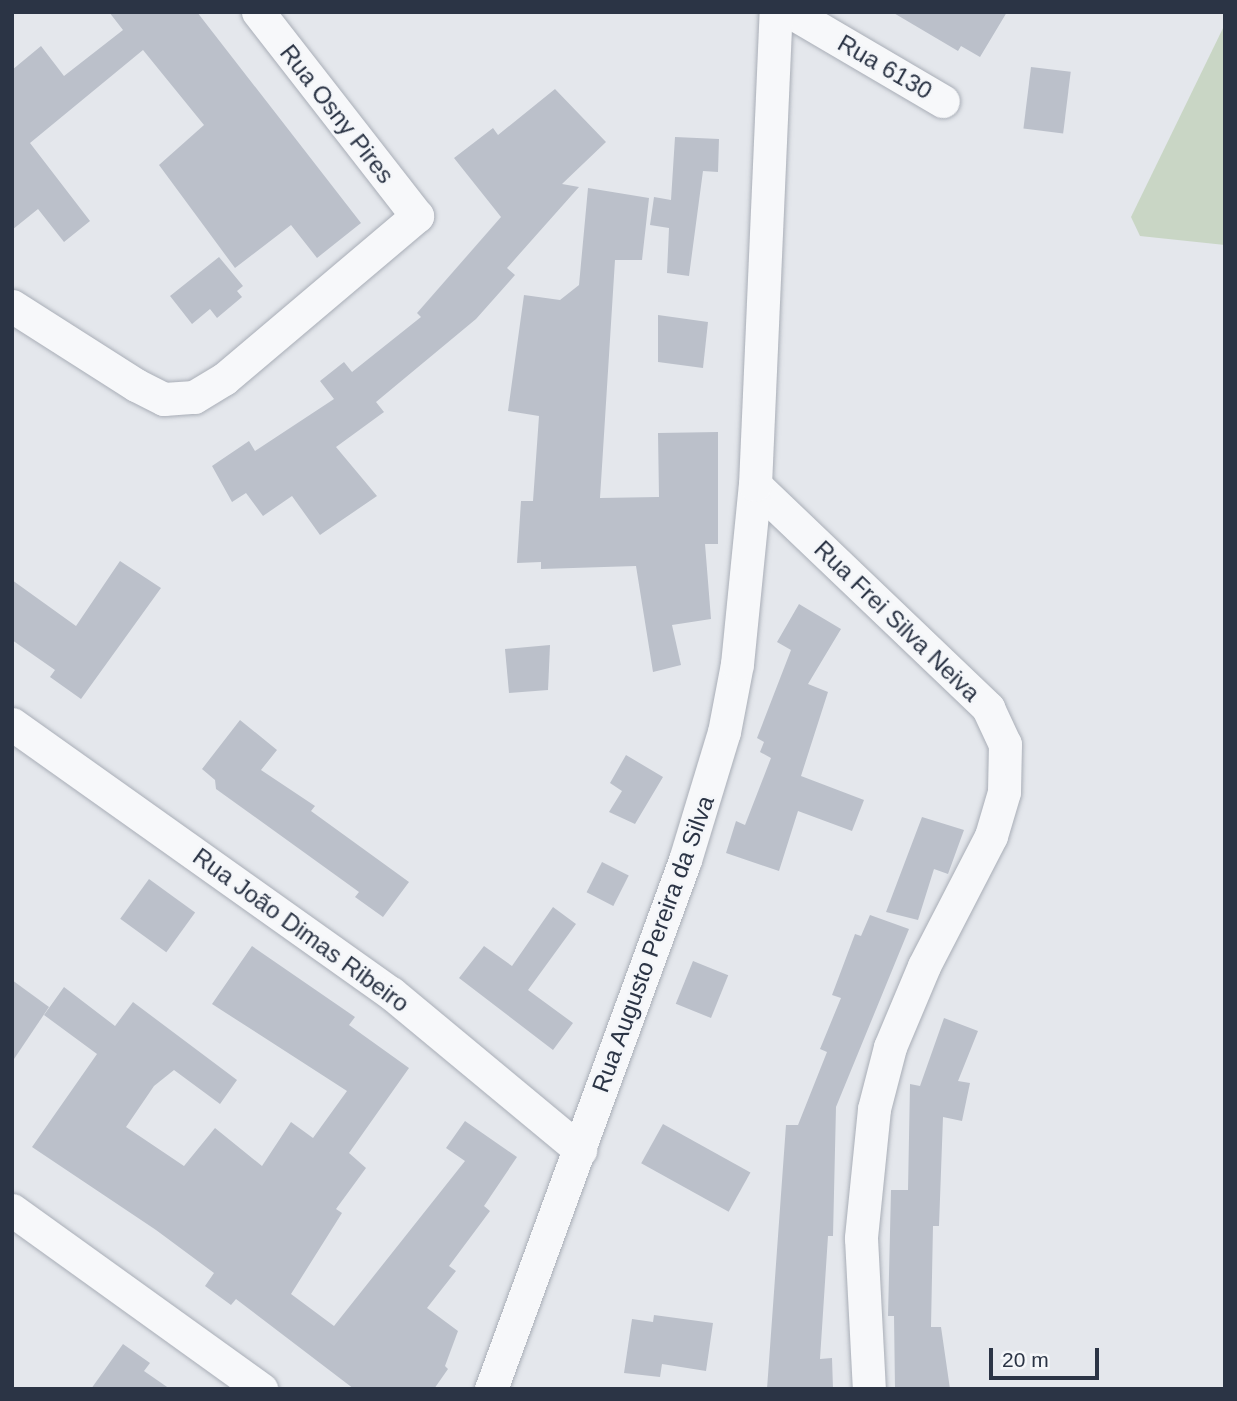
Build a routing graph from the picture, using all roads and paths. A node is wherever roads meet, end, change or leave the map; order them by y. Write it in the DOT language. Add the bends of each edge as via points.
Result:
graph roads {
  1 [pos="258,12"];
  2 [pos="776,12"];
  3 [pos="791,12"];
  4 [pos="943,100"];
  5 [pos="12,306"];
  6 [pos="755,485"];
  7 [pos="12,724"];
  8 [pos="580,1150"];
  9 [pos="12,1210"];
  10 [pos="261,1389"];
  11 [pos="491,1389"];
  12 [pos="869,1389"];
  1 -- 5 [label="street, Rua Osny Pires" via="417,216 224,379 194,397 164,398 136,385"];
  2 -- 6 [label="street"];
  3 -- 4 [label="street, Rua 6130"];
  6 -- 8 [label="street, Rua Augusto Pereira da Silva" via="737,664 724,732 685,860"];
  6 -- 12 [label="street, Rua Frei Silva Neiva" via="988,708 1005,744 1004,792 991,836 924,967 890,1048 874,1109 861,1238"];
  7 -- 8 [label="street, Rua João Dimas Ribeiro" via="391,993"];
  8 -- 11 [label="street, Rua Augusto Pereira da Silva"];
  9 -- 10 [label="street"];
}
